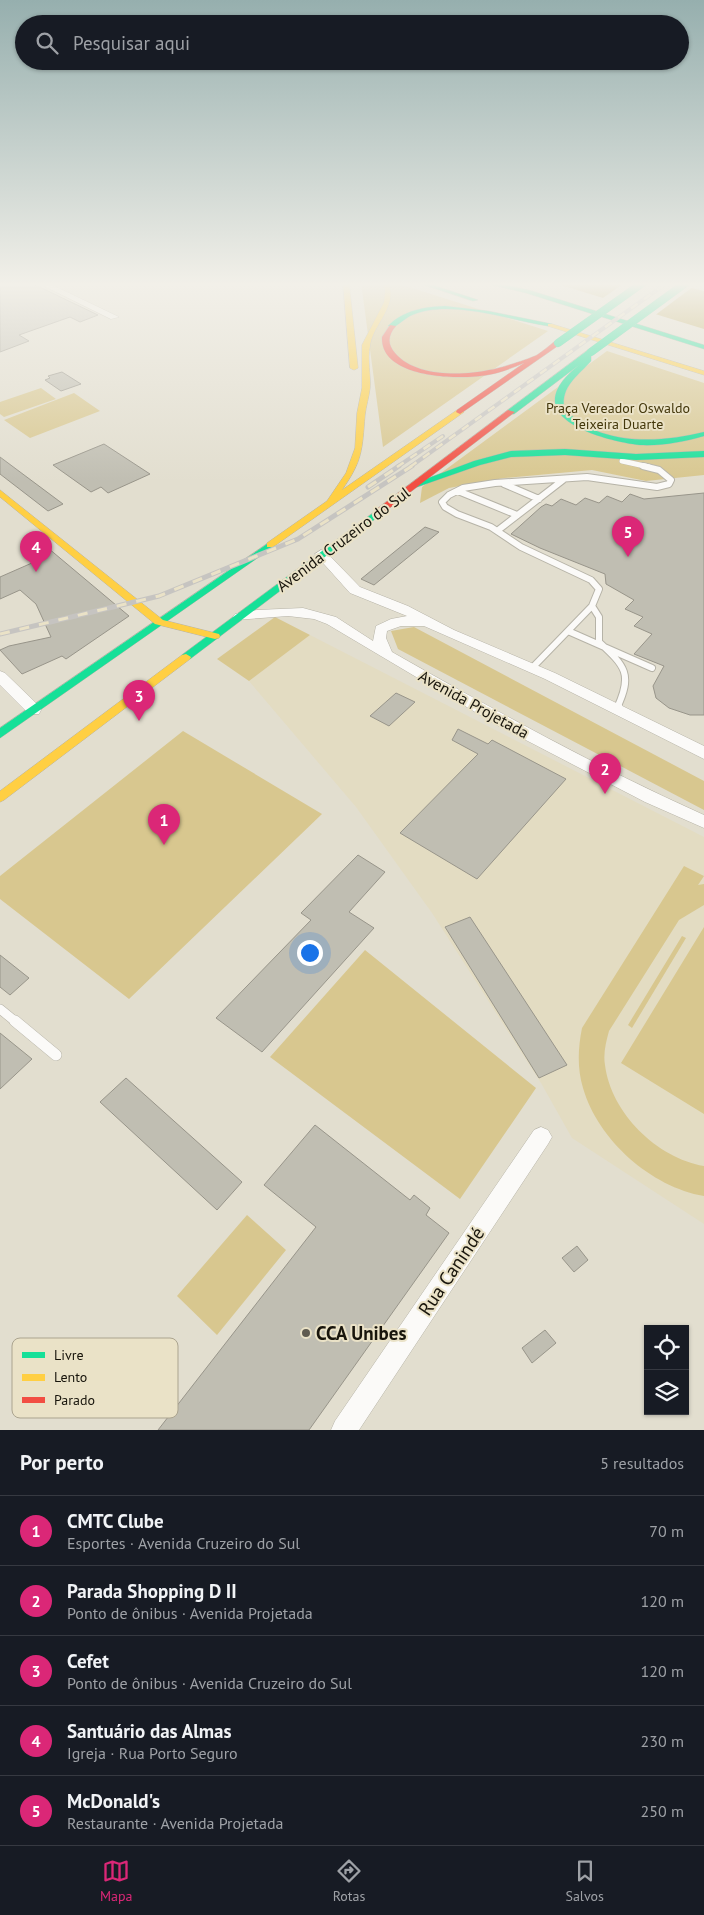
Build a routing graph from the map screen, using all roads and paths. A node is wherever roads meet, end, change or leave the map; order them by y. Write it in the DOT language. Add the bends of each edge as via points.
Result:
graph roads {
  1 [pos="352,349"];
  2 [pos="366,349"];
  3 [pos="388,349"];
  4 [pos="549,349"];
  5 [pos="596,349"];
  6 [pos="627,349"];
  7 [pos="663,349"];
  8 [pos="589,354"];
  9 [pos="535,358"];
  10 [pos="704,362"];
  11 [pos="672,363"];
  12 [pos="704,373"];
  13 [pos="690,382"];
  14 [pos="362,413"];
  15 [pos="704,434"];
  16 [pos="588,454"];
  17 [pos="704,454"];
  18 [pos="565,479"];
  19 [pos="500,482"];
  20 [pos="414,485"];
  21 [pos="458,491"];
  22 [pos="0,493"];
  23 [pos="539,499"];
  24 [pos="331,500"];
  25 [pos="517,515"];
  26 [pos="496,531"];
  27 [pos="321,554"];
  28 [pos="592,606"];
  29 [pos="240,617"];
  30 [pos="159,622"];
  31 [pos="430,624"];
  32 [pos="568,631"];
  33 [pos="215,636"];
  34 [pos="603,645"];
  35 [pos="387,655"];
  36 [pos="532,668"];
  37 [pos="652,668"];
  38 [pos="0,676"];
  39 [pos="617,709"];
  40 [pos="34,710"];
  41 [pos="0,734"];
  42 [pos="704,753"];
  43 [pos="0,797"];
  44 [pos="704,822"];
  45 [pos="0,1009"];
  46 [pos="56,1055"];
  47 [pos="541,1137"];
  48 [pos="344,1430"];
  1 -- 14 [label="main road"];
  2 -- 14 [label="main road"];
  3 -- 9 [label="main road" via="399,361 438,374 487,374"];
  4 -- 9 [label="main road, bridge"];
  5 -- 8 [label="main road, Avenida Cruzeiro do Sul, bridge"];
  6 -- 11 [label="main road"];
  7 -- 10 [label="main road"];
  8 -- 15 [label="main road" via="560,392 558,403 564,414 610,438 641,443 674,442"];
  8 -- 20 [label="main road, Avenida Cruzeiro do Sul"];
  9 -- 24 [label="main road"];
  11 -- 12 [label="main road"];
  11 -- 13 [label="main road"];
  14 -- 24 [label="main road" via="355,460"];
  16 -- 17 [label="main road" via="636,457"];
  16 -- 18 [label="lane" via="659,470 671,480 657,487 587,477"];
  16 -- 20 [label="main road" via="512,454"];
  18 -- 19 [label="lane"];
  18 -- 23 [label="lane"];
  19 -- 21 [label="lane"];
  19 -- 23 [label="lane"];
  20 -- 27 [label="main road, Avenida Cruzeiro do Sul"];
  21 -- 25 [label="lane"];
  21 -- 26 [label="lane" via="444,499 445,507"];
  22 -- 30 [label="main road"];
  23 -- 25 [label="lane"];
  24 -- 30 [label="main road"];
  25 -- 26 [label="lane"];
  26 -- 28 [label="lane" via="591,580 599,589"];
  27 -- 29 [label="main road, Avenida Cruzeiro do Sul"];
  27 -- 31 [label="street" via="355,590 403,609"];
  28 -- 32 [label="lane"];
  28 -- 34 [label="lane" via="602,622 597,637"];
  29 -- 33 [label="main road, Avenida Cruzeiro do Sul"];
  29 -- 35 [label="street, Avenida Projetada" via="286,610 306,612 346,628"];
  30 -- 33 [label="main road"];
  30 -- 40 [label="main road"];
  31 -- 35 [label="street" via="407,619 381,629 379,638"];
  31 -- 36 [label="street"];
  32 -- 34 [label="lane"];
  32 -- 36 [label="lane"];
  33 -- 43 [label="main road, Avenida Cruzeiro do Sul"];
  34 -- 37 [label="lane"];
  34 -- 39 [label="lane" via="622,662 628,678 626,692"];
  35 -- 44 [label="street, Avenida Projetada" via="502,721"];
  36 -- 39 [label="street"];
  38 -- 40 [label="street"];
  39 -- 42 [label="street"];
  40 -- 41 [label="main road"];
  45 -- 46 [label="lane"];
  47 -- 48 [label="street, Rua Canindé"];
}
